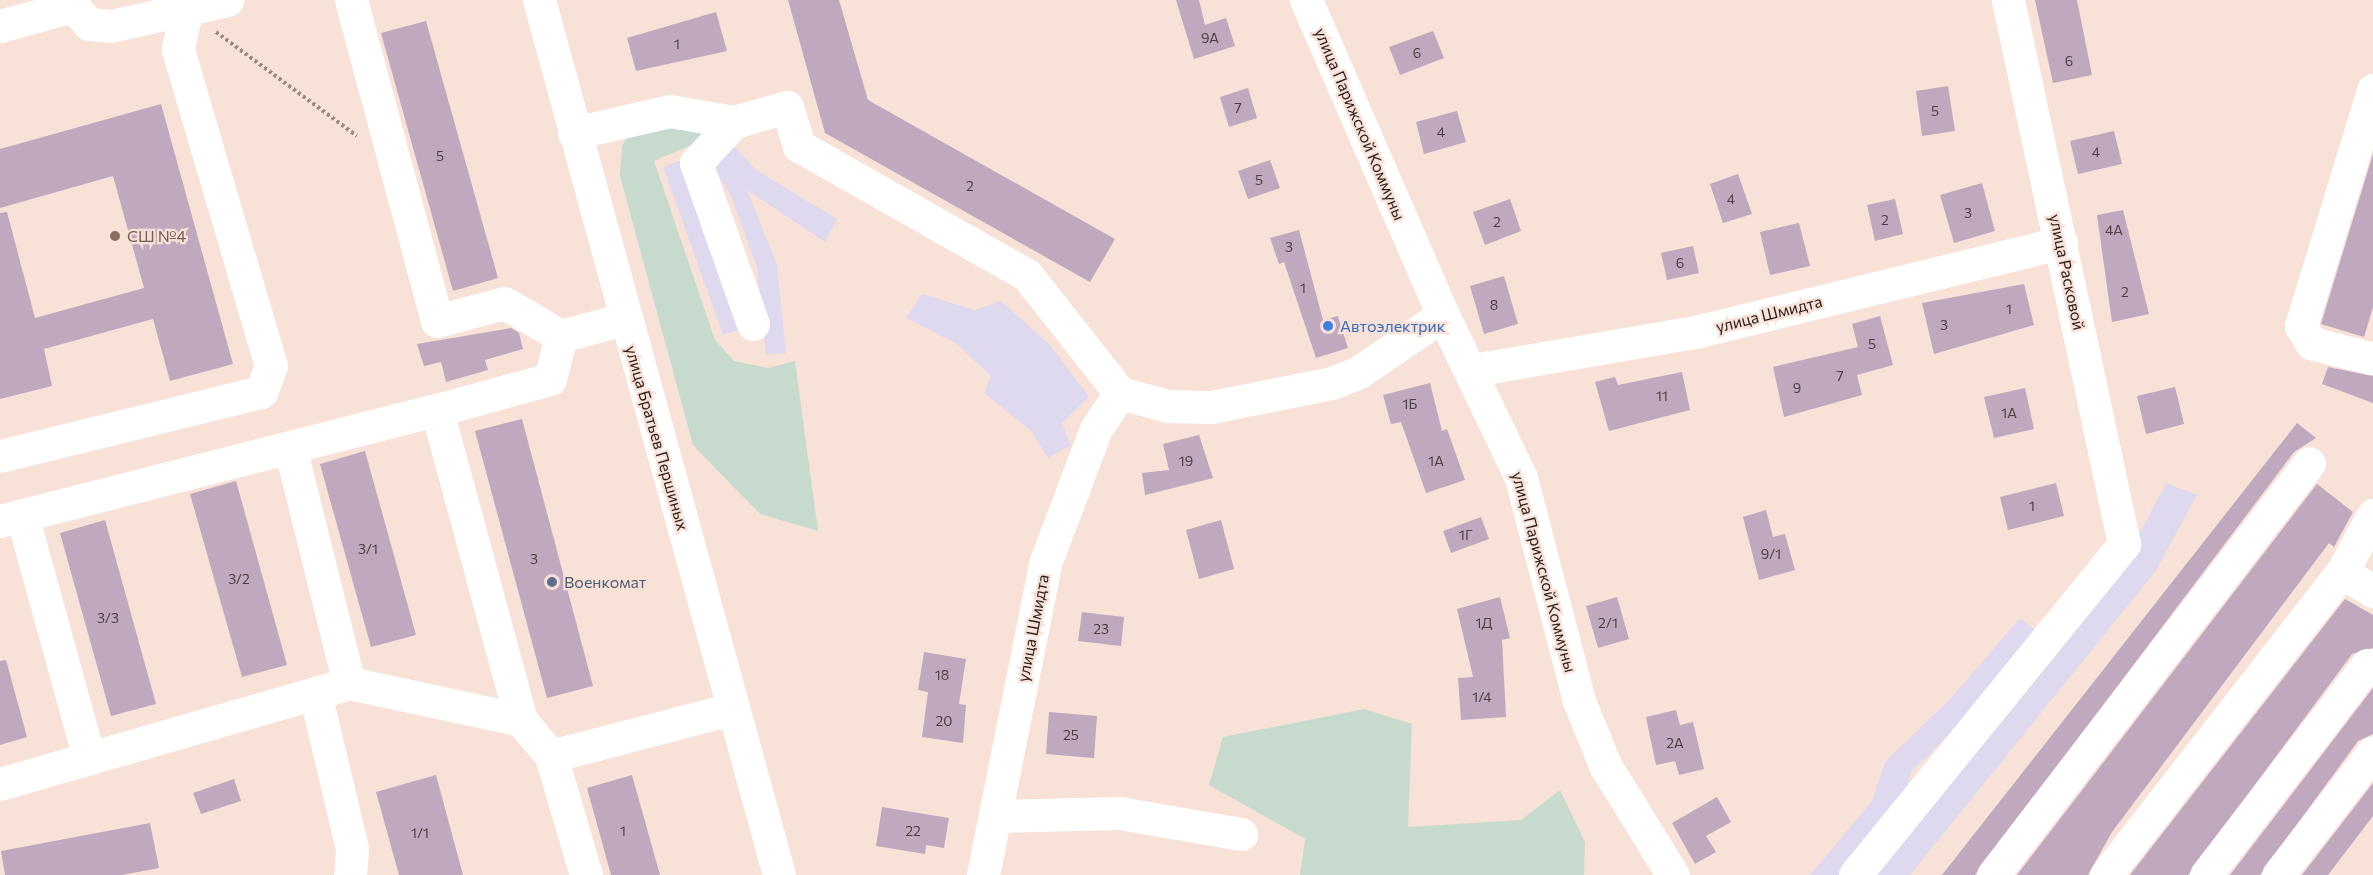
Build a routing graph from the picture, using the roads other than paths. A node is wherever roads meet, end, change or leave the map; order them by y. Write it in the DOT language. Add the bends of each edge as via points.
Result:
graph roads {
  1 [pos="227,0"];
  2 [pos="351,0"];
  3 [pos="539,0"];
  4 [pos="1306,0"];
  5 [pos="2008,0"];
  6 [pos="68,3"];
  7 [pos="186,10"];
  8 [pos="0,26"];
  9 [pos="2373,90"];
  10 [pos="734,122"];
  11 [pos="574,133"];
  12 [pos="2061,243"];
  13 [pos="1443,315"];
  14 [pos="624,319"];
  15 [pos="753,324"];
  16 [pos="561,336"];
  17 [pos="2372,356"];
  18 [pos="1473,370"];
  19 [pos="1120,393"];
  20 [pos="437,410"];
  21 [pos="290,447"];
  22 [pos="0,456"];
  23 [pos="2309,463"];
  24 [pos="2373,515"];
  25 [pos="11,518"];
  26 [pos="2342,572"];
  27 [pos="2373,591"];
  28 [pos="2367,666"];
  29 [pos="349,683"];
  30 [pos="315,693"];
  31 [pos="732,709"];
  32 [pos="521,720"];
  33 [pos="2373,753"];
  34 [pos="551,756"];
  35 [pos="89,758"];
  36 [pos="0,784"];
  37 [pos="995,816"];
  38 [pos="1241,834"];
  39 [pos="350,875"];
  40 [pos="586,875"];
  41 [pos="779,875"];
  42 [pos="983,875"];
  43 [pos="1673,875"];
  44 [pos="1855,875"];
  45 [pos="1993,875"];
  46 [pos="2106,875"];
  47 [pos="2206,875"];
  48 [pos="2278,875"];
  1 -- 7 [label="street"];
  2 -- 16 [label="street" via="437,321 504,303"];
  3 -- 11 [label="street, улица Братьев Першиных"];
  4 -- 13 [label="street, улица Парижской Коммуны"];
  5 -- 12 [label="street, улица Расковой"];
  6 -- 7 [label="street" via="88,24 111,26"];
  6 -- 8 [label="street"];
  7 -- 22 [label="street" via="178,49 271,366 261,392"];
  9 -- 17 [label="street" via="2301,326 2311,343"];
  10 -- 11 [label="street" via="670,111"];
  10 -- 15 [label="street" via="696,163"];
  10 -- 19 [label="street" via="787,107 799,146 1027,275"];
  11 -- 14 [label="street, улица Братьев Першиных"];
  12 -- 18 [label="street, улица Шмидта" via="1695,332"];
  12 -- 44 [label="street, улица Расковой" via="2124,544"];
  13 -- 18 [label="street, улица Парижской Коммуны"];
  13 -- 19 [label="street" via="1359,372 1332,384 1211,407 1168,406"];
  14 -- 16 [label="street"];
  14 -- 31 [label="street, улица Братьев Першиных"];
  16 -- 20 [label="street" via="550,379"];
  18 -- 43 [label="street, улица Парижской Коммуны" via="1521,478 1579,701 1606,767"];
  19 -- 37 [label="street, улица Шмидта" via="1096,429 1046,561"];
  20 -- 21 [label="street"];
  20 -- 32 [label="street"];
  21 -- 25 [label="street"];
  21 -- 29 [label="street"];
  23 -- 45 [label="street"];
  24 -- 26 [label="street"];
  25 -- 35 [label="street"];
  26 -- 27 [label="street"];
  26 -- 46 [label="street"];
  28 -- 47 [label="street"];
  29 -- 30 [label="street"];
  29 -- 32 [label="street"];
  30 -- 35 [label="street"];
  30 -- 39 [label="street" via="352,848"];
  31 -- 34 [label="street"];
  31 -- 41 [label="street, улица Братьев Першиных"];
  32 -- 34 [label="street"];
  33 -- 48 [label="street"];
  34 -- 40 [label="street"];
  35 -- 36 [label="street"];
  37 -- 38 [label="street" via="1119,813"];
  37 -- 42 [label="street, улица Шмидта"];
}
